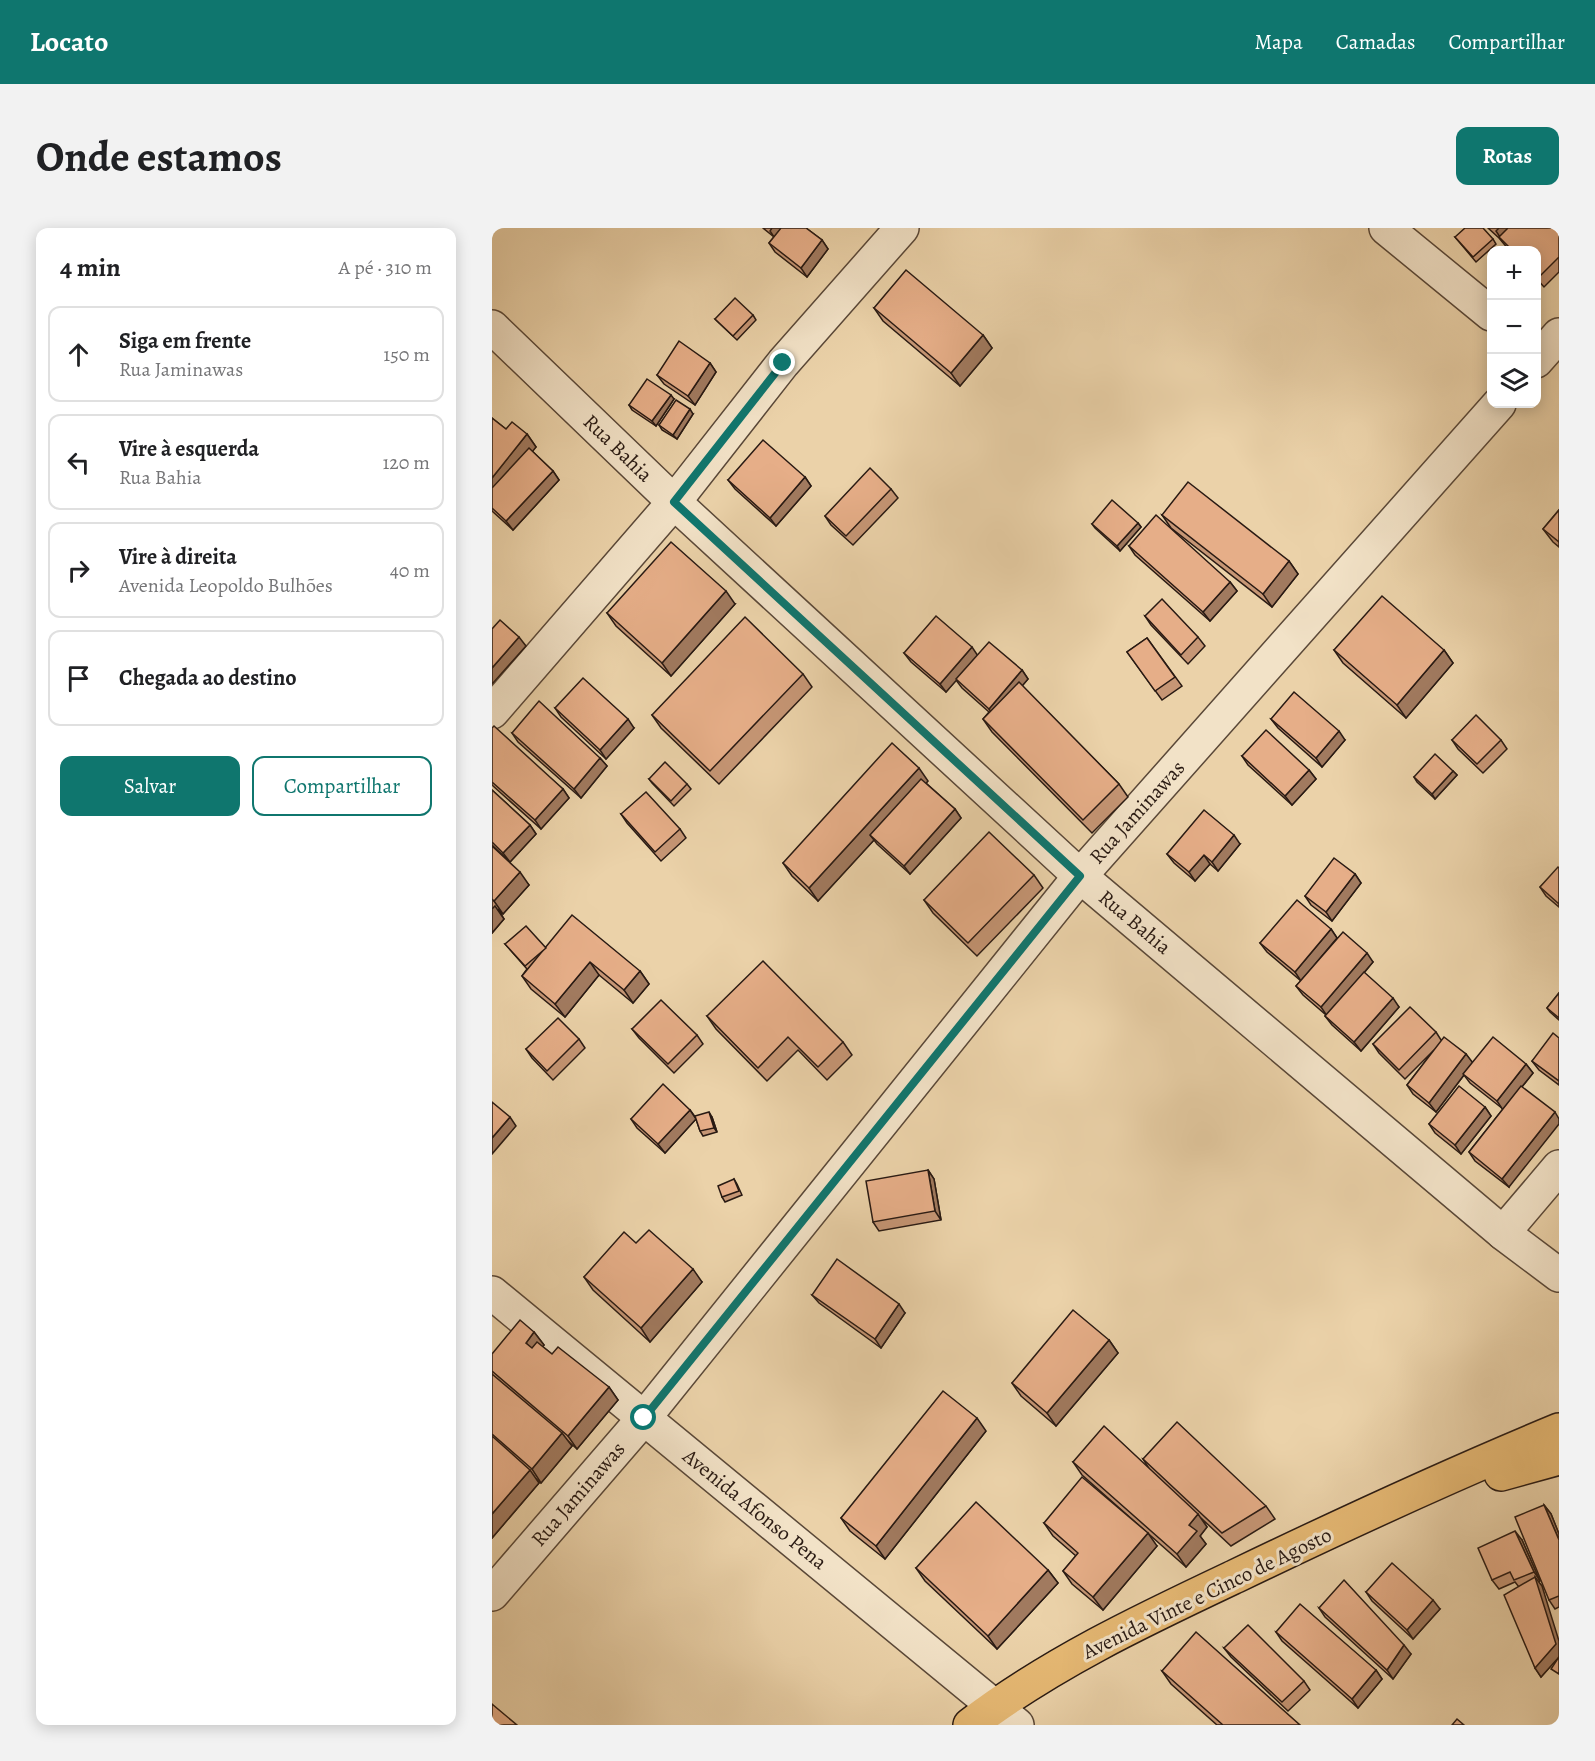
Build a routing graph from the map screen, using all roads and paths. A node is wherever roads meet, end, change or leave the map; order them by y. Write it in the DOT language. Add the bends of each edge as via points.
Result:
graph roads {
  1 [pos="902,228"];
  2 [pos="1386,228"];
  3 [pos="1487,311"];
  4 [pos="492,327"];
  5 [pos="1494,408"];
  6 [pos="674,502"];
  7 [pos="492,712"];
  8 [pos="1080,876"];
  9 [pos="1559,1167"];
  10 [pos="1503,1233"];
  11 [pos="1559,1275"];
  12 [pos="492,1293"];
  13 [pos="644,1418"];
  14 [pos="1559,1437"];
  15 [pos="492,1594"];
  16 [pos="994,1719"];
  1 -- 6 [label="street" via="783,363"];
  2 -- 3 [label="street"];
  4 -- 6 [label="street, Rua Bahia"];
  5 -- 8 [label="street, Rua Jaminawas"];
  6 -- 7 [label="street"];
  6 -- 8 [label="street, Rua Bahia"];
  8 -- 10 [label="street, Rua Bahia"];
  8 -- 13 [label="street, Rua Jaminawas"];
  9 -- 10 [label="street"];
  10 -- 11 [label="street, Rua Bahia"];
  12 -- 13 [label="street, Avenida Afonso Pena"];
  13 -- 15 [label="street, Rua Jaminawas"];
  13 -- 16 [label="street, Avenida Afonso Pena"];
  14 -- 16 [label="main road, Avenida Vinte e Cinco de Agosto" via="1387,1506 1120,1631"];
}
